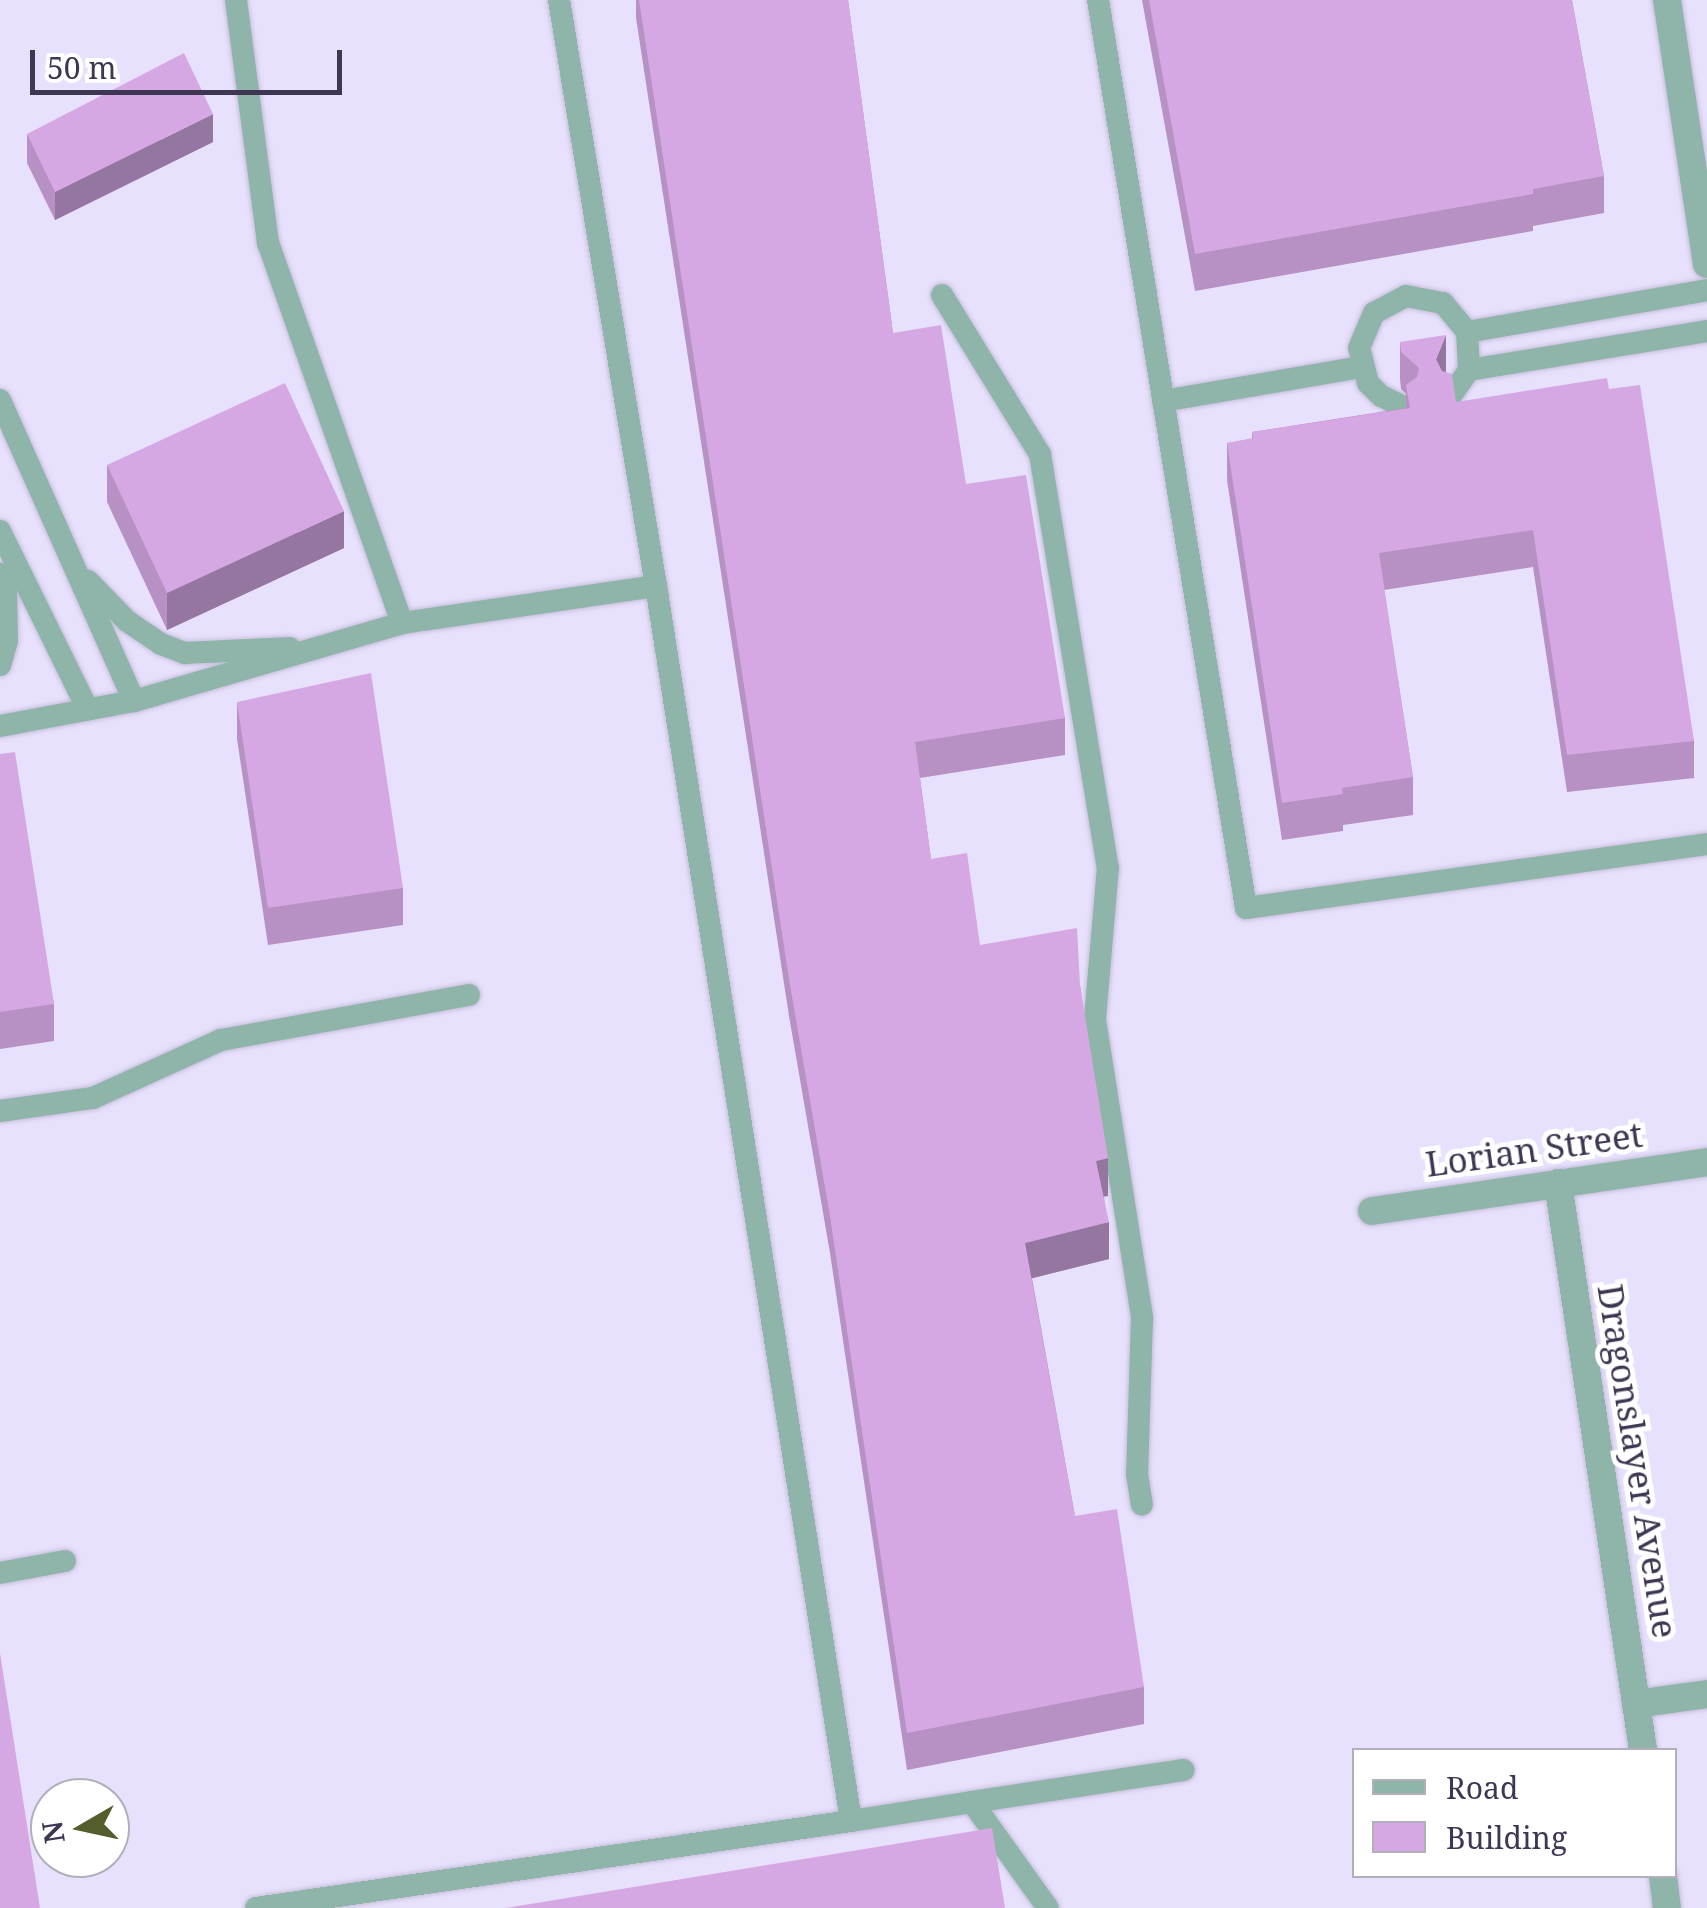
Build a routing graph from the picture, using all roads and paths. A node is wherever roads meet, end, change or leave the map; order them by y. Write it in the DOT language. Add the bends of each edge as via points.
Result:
graph roads {
  1 [pos="236,0"];
  2 [pos="559,0"];
  3 [pos="1098,0"];
  4 [pos="1667,0"];
  5 [pos="1707,264"];
  6 [pos="1707,290"];
  7 [pos="942,295"];
  8 [pos="1707,331"];
  9 [pos="1468,332"];
  10 [pos="1362,367"];
  11 [pos="1468,370"];
  12 [pos="1451,396"];
  13 [pos="0,400"];
  14 [pos="1163,401"];
  15 [pos="1404,407"];
  16 [pos="0,530"];
  17 [pos="76,569"];
  18 [pos="0,574"];
  19 [pos="656,586"];
  20 [pos="402,624"];
  21 [pos="314,650"];
  22 [pos="0,664"];
  23 [pos="134,700"];
  24 [pos="88,710"];
  25 [pos="0,726"];
  26 [pos="1707,844"];
  27 [pos="469,995"];
  28 [pos="0,1111"];
  29 [pos="1707,1162"];
  30 [pos="1558,1183"];
  31 [pos="1372,1211"];
  32 [pos="1142,1505"];
  33 [pos="66,1561"];
  34 [pos="0,1573"];
  35 [pos="1707,1694"];
  36 [pos="1636,1704"];
  37 [pos="1644,1748"];
  38 [pos="1184,1770"];
  39 [pos="972,1802"];
  40 [pos="850,1820"];
  41 [pos="1662,1878"];
  42 [pos="256,1908"];
  43 [pos="1048,1908"];
  44 [pos="1668,1908"];
  1 -- 20 [label="lane" via="268,243"];
  2 -- 19 [label="lane"];
  3 -- 14 [label="lane"];
  4 -- 5 [label="street"];
  6 -- 9 [label="lane"];
  7 -- 32 [label="lane" via="1040,454 1047,493 1108,867 1095,1020 1142,1318"];
  8 -- 11 [label="lane"];
  9 -- 10 [label="lane" via="1443,303 1426,297 1389,302 1364,330"];
  9 -- 11 [label="lane"];
  10 -- 14 [label="lane"];
  10 -- 15 [label="lane" via="1381,396"];
  11 -- 12 [label="lane"];
  13 -- 17 [label="lane"];
  14 -- 26 [label="lane" via="1246,908"];
  16 -- 24 [label="lane"];
  17 -- 21 [label="lane" via="128,621 185,653"];
  17 -- 23 [label="lane"];
  18 -- 22 [label="lane" via="6,607"];
  19 -- 20 [label="lane"];
  19 -- 40 [label="lane"];
  20 -- 21 [label="lane"];
  21 -- 23 [label="lane"];
  23 -- 24 [label="lane"];
  24 -- 25 [label="lane"];
  27 -- 28 [label="lane" via="221,1040 93,1098"];
  29 -- 30 [label="street, Lorian Street"];
  30 -- 31 [label="street, Lorian Street"];
  30 -- 36 [label="street, Dragonslayer Avenue"];
  33 -- 34 [label="lane"];
  35 -- 36 [label="street"];
  36 -- 37 [label="street, Dragonslayer Avenue"];
  38 -- 39 [label="lane"];
  39 -- 40 [label="lane"];
  39 -- 43 [label="lane"];
  40 -- 42 [label="lane"];
  41 -- 44 [label="street"];
}
